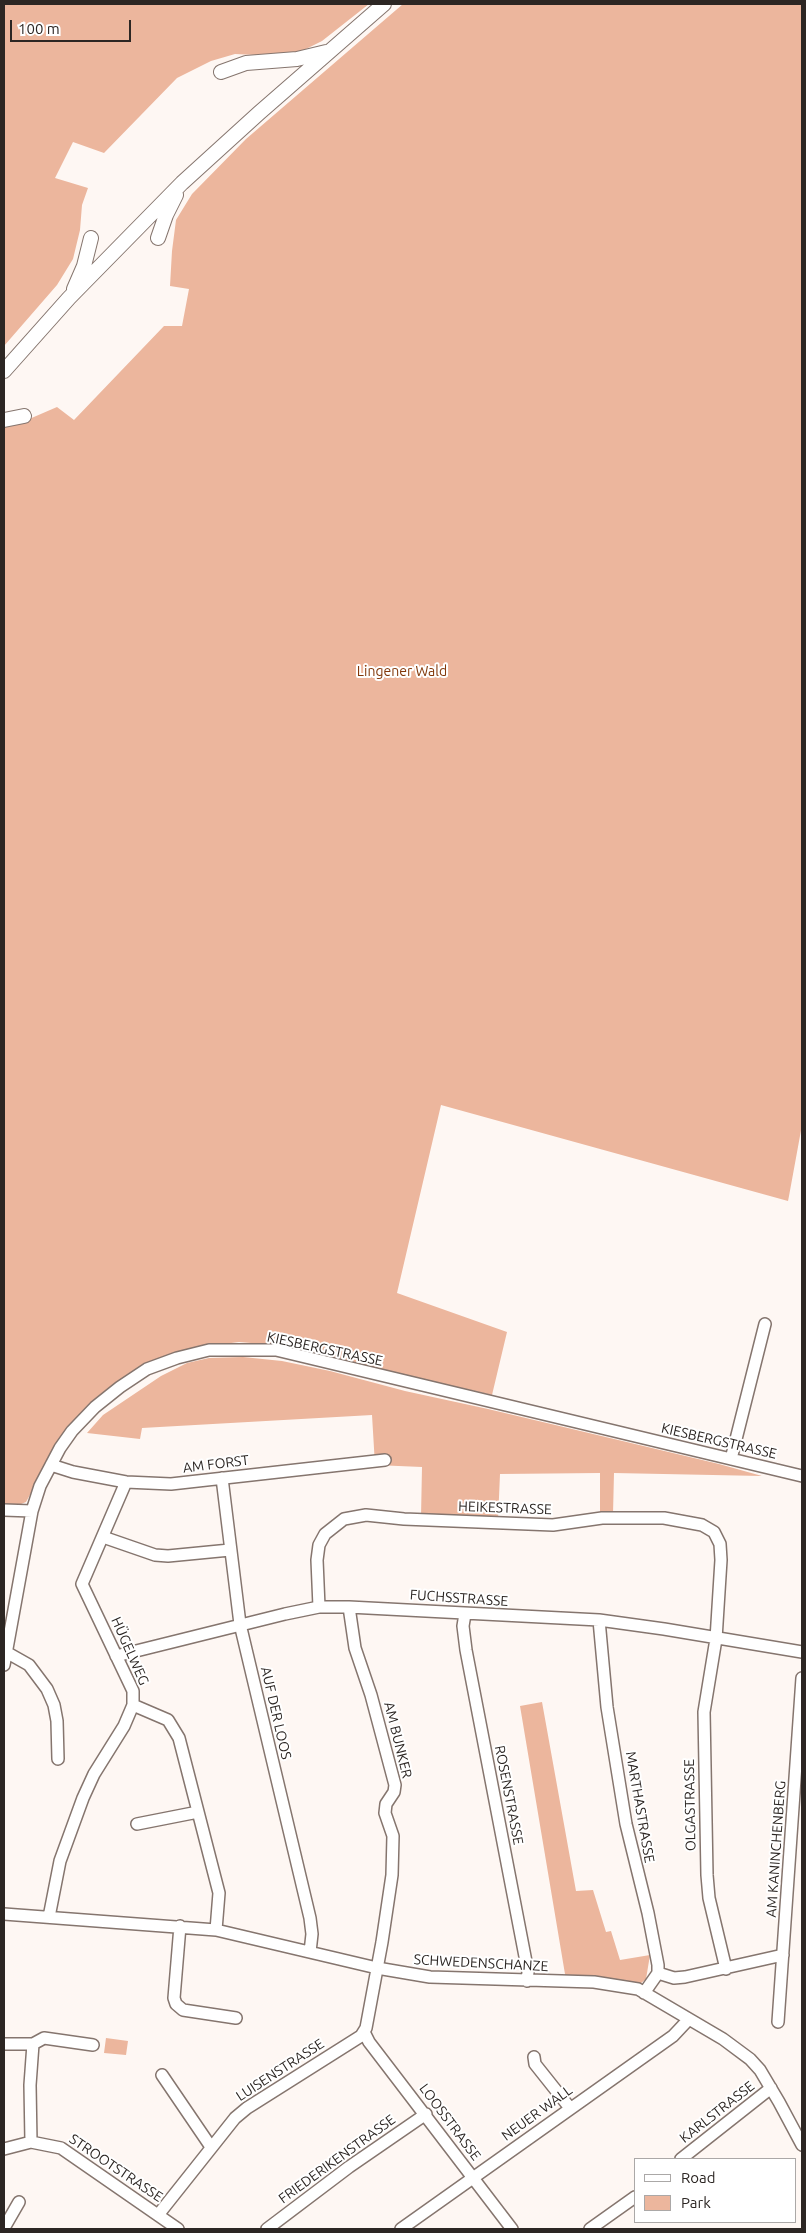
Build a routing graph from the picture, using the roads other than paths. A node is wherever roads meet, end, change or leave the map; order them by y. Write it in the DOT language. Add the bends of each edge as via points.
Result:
graph roads {
  1 [pos="384,4"];
  2 [pos="329,51"];
  3 [pos="221,72"];
  4 [pos="182,183"];
  5 [pos="92,238"];
  6 [pos="158,238"];
  7 [pos="69,298"];
  8 [pos="4,370"];
  9 [pos="24,416"];
  10 [pos="4,420"];
  11 [pos="765,1324"];
  12 [pos="731,1459"];
  13 [pos="385,1460"];
  14 [pos="51,1465"];
  15 [pos="802,1476"];
  16 [pos="222,1478"];
  17 [pos="126,1482"];
  18 [pos="4,1510"];
  19 [pos="32,1511"];
  20 [pos="102,1537"];
  21 [pos="230,1550"];
  22 [pos="319,1607"];
  23 [pos="349,1607"];
  24 [pos="465,1614"];
  25 [pos="599,1620"];
  26 [pos="240,1624"];
  27 [pos="716,1639"];
  28 [pos="6,1652"];
  29 [pos="802,1652"];
  30 [pos="116,1656"];
  31 [pos="4,1665"];
  32 [pos="802,1678"];
  33 [pos="133,1705"];
  34 [pos="58,1759"];
  35 [pos="198,1812"];
  36 [pos="137,1824"];
  37 [pos="4,1914"];
  38 [pos="49,1917"];
  39 [pos="180,1926"];
  40 [pos="216,1930"];
  41 [pos="310,1952"];
  42 [pos="783,1955"];
  43 [pos="377,1968"];
  44 [pos="726,1969"];
  45 [pos="658,1973"];
  46 [pos="527,1981"];
  47 [pos="644,1993"];
  48 [pos="236,2018"];
  49 [pos="688,2019"];
  50 [pos="778,2022"];
  51 [pos="364,2032"];
  52 [pos="4,2044"];
  53 [pos="33,2044"];
  54 [pos="94,2045"];
  55 [pos="534,2057"];
  56 [pos="162,2076"];
  57 [pos="771,2088"];
  58 [pos="570,2108"];
  59 [pos="426,2114"];
  60 [pos="30,2142"];
  61 [pos="802,2145"];
  62 [pos="211,2147"];
  63 [pos="4,2149"];
  64 [pos="682,2158"];
  65 [pos="474,2178"];
  66 [pos="634,2198"];
  67 [pos="19,2202"];
  68 [pos="158,2215"];
  69 [pos="4,2228"];
  70 [pos="178,2229"];
  71 [pos="267,2229"];
  72 [pos="401,2229"];
  73 [pos="512,2229"];
  74 [pos="590,2229"];
  1 -- 2 [label="main road"];
  2 -- 3 [label="main road" via="297,59 246,63"];
  2 -- 4 [label="main road"];
  4 -- 6 [label="main road"];
  4 -- 7 [label="main road"];
  5 -- 7 [label="main road" via="84,266"];
  7 -- 8 [label="main road"];
  9 -- 10 [label="main road"];
  11 -- 12 [label="street"];
  12 -- 14 [label="street, KIESBERGSTRASSE" via="313,1358 276,1350 241,1349 209,1350 147,1369 95,1407 72,1431"];
  12 -- 15 [label="street, KIESBERGSTRASSE"];
  13 -- 16 [label="street, AM FORST"];
  14 -- 17 [label="street, AM FORST"];
  14 -- 19 [label="street, KIESBERGSTRASSE"];
  16 -- 17 [label="street, AM FORST" via="171,1484"];
  16 -- 21 [label="street, AUF DER LOOS"];
  17 -- 20 [label="street, HÜGELWEG"];
  18 -- 19 [label="street"];
  19 -- 28 [label="street, KIESBERGSTRASSE"];
  20 -- 21 [label="street" via="155,1555"];
  20 -- 30 [label="street, HÜGELWEG" via="82,1584"];
  21 -- 26 [label="street, AUF DER LOOS"];
  22 -- 23 [label="street, FUCHSSTRASSE"];
  22 -- 26 [label="street, FUCHSSTRASSE"];
  22 -- 27 [label="street, HEIKESTRASSE" via="319,1545 325,1534 344,1519 366,1515 553,1525 602,1518 664,1518 702,1525 714,1532 720,1544"];
  23 -- 24 [label="street, FUCHSSTRASSE"];
  23 -- 43 [label="street, AM BUNKER" via="356,1648 395,1785 385,1813 393,1836 394,1853"];
  24 -- 25 [label="street, FUCHSSTRASSE"];
  24 -- 46 [label="street, ROSENSTRASSE" via="466,1650 528,1972"];
  25 -- 27 [label="street, FUCHSSTRASSE"];
  25 -- 45 [label="street, MARTHASTRASSE" via="626,1824 655,1945"];
  26 -- 30 [label="street, FUCHSSTRASSE"];
  26 -- 41 [label="street, AUF DER LOOS" via="310,1918"];
  27 -- 29 [label="street, FUCHSSTRASSE"];
  27 -- 44 [label="street, OLGASTRASSE" via="704,1712 706,1875"];
  28 -- 31 [label="street, KIESBERGSTRASSE"];
  28 -- 34 [label="street" via="29,1665 47,1689 57,1721"];
  30 -- 33 [label="street, HÜGELWEG" via="133,1691"];
  32 -- 42 [label="street, AM KANINCHENBERG"];
  33 -- 35 [label="street" via="168,1720 174,1727"];
  33 -- 38 [label="street, HÜGELWEG" via="83,1798 60,1861"];
  35 -- 36 [label="street"];
  35 -- 40 [label="street" via="219,1893"];
  37 -- 38 [label="street, SCHWEDENSCHANZE"];
  38 -- 39 [label="street, SCHWEDENSCHANZE"];
  39 -- 40 [label="street, SCHWEDENSCHANZE"];
  39 -- 48 [label="street" via="176,2004 183,2010"];
  40 -- 41 [label="street, SCHWEDENSCHANZE"];
  41 -- 43 [label="street, SCHWEDENSCHANZE"];
  42 -- 44 [label="street"];
  42 -- 50 [label="street, AM KANINCHENBERG"];
  43 -- 46 [label="street, SCHWEDENSCHANZE" via="440,1978"];
  43 -- 51 [label="street"];
  44 -- 45 [label="street" via="674,1978"];
  45 -- 47 [label="street"];
  46 -- 47 [label="street, SCHWEDENSCHANZE" via="614,1983"];
  47 -- 49 [label="street, SCHWEDENSCHANZE"];
  49 -- 57 [label="street, SCHWEDENSCHANZE" via="750,2059"];
  49 -- 58 [label="street, NEUER WALL" via="673,2036"];
  51 -- 59 [label="street, LOOSSTRASSE"];
  51 -- 62 [label="street, LUISENSTRASSE" via="247,2108"];
  52 -- 53 [label="street"];
  53 -- 54 [label="street" via="44,2038"];
  53 -- 60 [label="street"];
  55 -- 58 [label="street" via="535,2064"];
  56 -- 62 [label="street"];
  57 -- 61 [label="street, SCHWEDENSCHANZE"];
  57 -- 64 [label="street, KARLSTRASSE"];
  58 -- 65 [label="street, NEUER WALL"];
  59 -- 65 [label="street, LOOSSTRASSE"];
  59 -- 71 [label="street, FRIEDERIKENSTRASSE"];
  60 -- 63 [label="street, STROOTSTRASSE"];
  60 -- 68 [label="street, STROOTSTRASSE" via="53,2145 71,2153"];
  62 -- 68 [label="street, LUISENSTRASSE"];
  65 -- 72 [label="street, NEUER WALL"];
  65 -- 73 [label="street, LOOSSTRASSE"];
  66 -- 74 [label="street"];
  67 -- 69 [label="street"];
  68 -- 70 [label="street, STROOTSTRASSE"];
}
